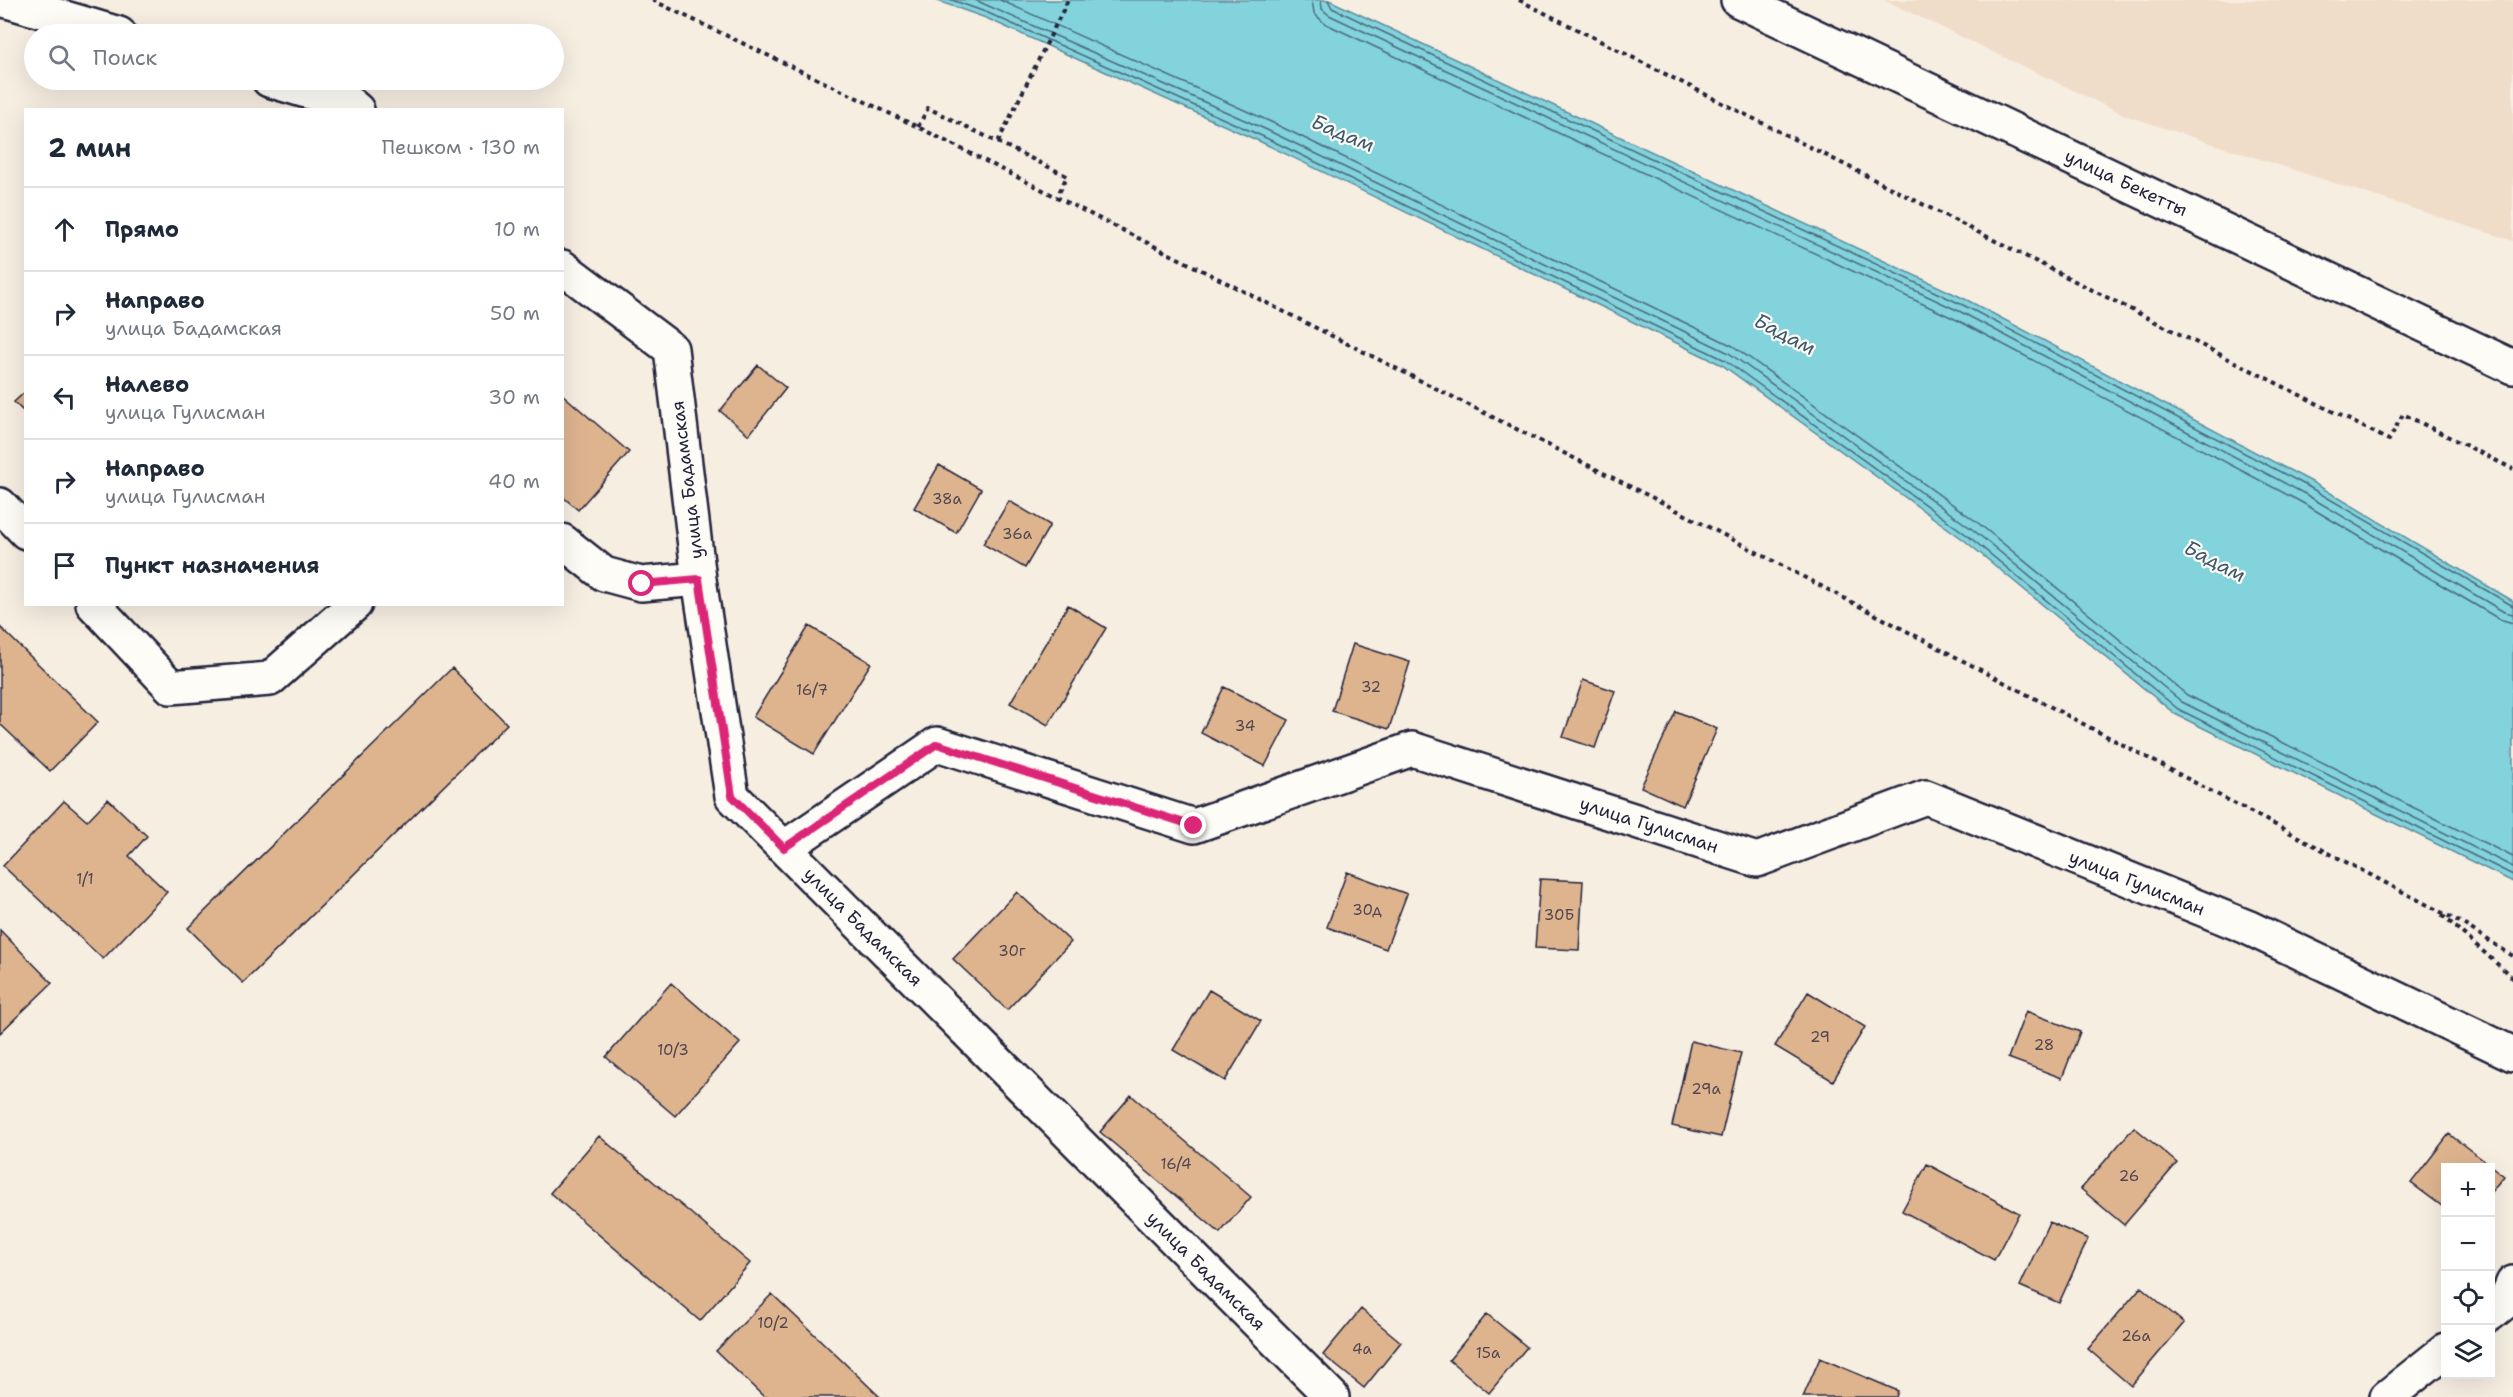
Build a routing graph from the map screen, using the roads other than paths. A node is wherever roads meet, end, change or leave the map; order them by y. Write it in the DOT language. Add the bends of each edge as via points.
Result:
graph roads {
  1 [pos="4,0"];
  2 [pos="1738,0"];
  3 [pos="85,24"];
  4 [pos="303,90"];
  5 [pos="355,108"];
  6 [pos="564,269"];
  7 [pos="2513,367"];
  8 [pos="0,506"];
  9 [pos="24,530"];
  10 [pos="564,543"];
  11 [pos="699,579"];
  12 [pos="95,606"];
  13 [pos="353,606"];
  14 [pos="784,848"];
  15 [pos="2513,1054"];
  16 [pos="2513,1284"];
  17 [pos="2495,1310"];
  18 [pos="2441,1353"];
  19 [pos="1332,1397"];
  20 [pos="2386,1397"];
  1 -- 3 [label="street"];
  2 -- 7 [label="street, улица Бекетты"];
  4 -- 5 [label="street"];
  6 -- 11 [label="street, улица Бадамская" via="671,349"];
  8 -- 9 [label="street"];
  10 -- 11 [label="street" via="604,574 642,584"];
  11 -- 14 [label="street, улица Бадамская" via="732,796"];
  12 -- 13 [label="street" via="171,687 270,679"];
  14 -- 15 [label="street, улица Гулисман" via="937,744 1194,826 1412,749 1757,860 1926,797 2247,927"];
  14 -- 19 [label="street, улица Бадамская"];
  16 -- 17 [label="street" via="2505,1302"];
  18 -- 20 [label="street"];
}
